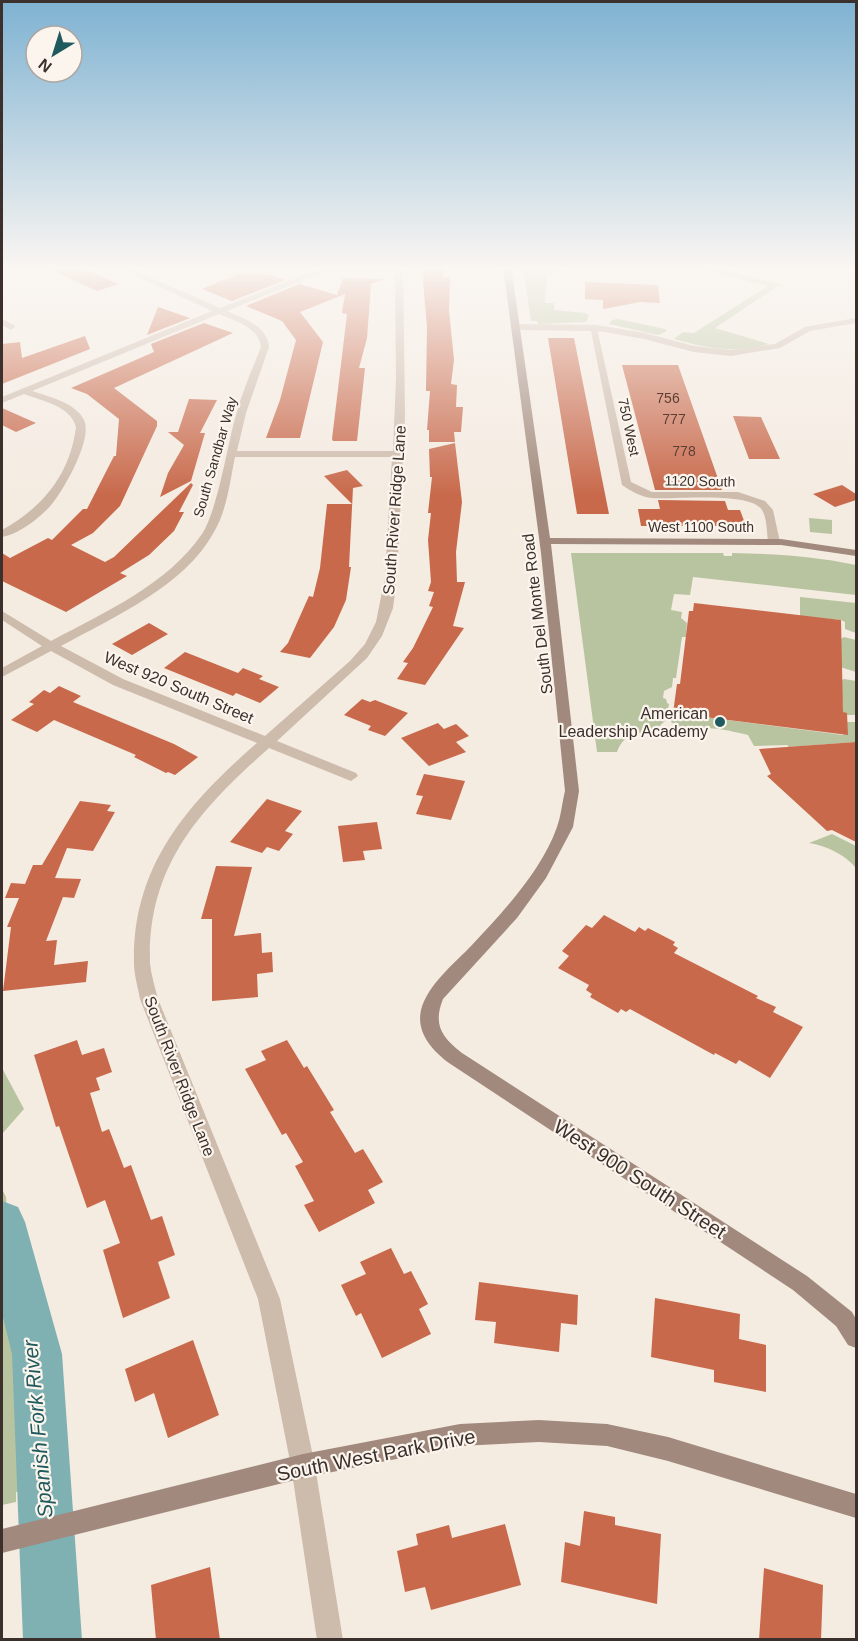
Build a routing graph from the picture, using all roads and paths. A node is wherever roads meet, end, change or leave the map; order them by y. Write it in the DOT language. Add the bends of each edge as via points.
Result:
graph roads {
  1 [pos="141,343"];
  2 [pos="265,343"];
  3 [pos="400,343"];
  4 [pos="516,343"];
  5 [pos="596,343"];
  6 [pos="669,343"];
  7 [pos="783,343"];
  8 [pos="23,391"];
  9 [pos="2,400"];
  10 [pos="233,454"];
  11 [pos="397,454"];
  12 [pos="638,491"];
  13 [pos="2,534"];
  14 [pos="545,541"];
  15 [pos="774,542"];
  16 [pos="856,553"];
  17 [pos="2,615"];
  18 [pos="51,646"];
  19 [pos="2,673"];
  20 [pos="268,741"];
  21 [pos="351,777"];
  22 [pos="427,1021"];
  23 [pos="856,1337"];
  24 [pos="303,1466"];
  25 [pos="856,1506"];
  26 [pos="2,1541"];
  27 [pos="330,1640"];
  1 -- 8 [label="street"];
  2 -- 10 [label="street, South Sandbar Way" via="241,413"];
  3 -- 11 [label="street, South River Ridge Lane"];
  4 -- 14 [label="street, South Del Monte Road"];
  5 -- 12 [label="street, 750 West" via="626,483"];
  6 -- 7 [label="street" via="694,349 748,352"];
  8 -- 9 [label="street"];
  8 -- 13 [label="street" via="75,415 82,434 59,486 47,503"];
  10 -- 11 [label="street"];
  10 -- 18 [label="street, South Sandbar Way" via="209,532 175,572 144,594"];
  11 -- 20 [label="street, South River Ridge Lane" via="389,595 376,636 342,676"];
  12 -- 15 [label="street, 1120 South" via="651,495 738,495 761,503 768,510"];
  14 -- 15 [label="street, West 1100 South"];
  14 -- 22 [label="street, South Del Monte Road" via="571,761 572,791 565,827 540,874 511,914 436,995"];
  15 -- 16 [label="street, West 1100 South"];
  17 -- 18 [label="street, West 920 South Street"];
  18 -- 19 [label="street, South Sandbar Way"];
  18 -- 20 [label="street, West 920 South Street" via="118,682"];
  20 -- 21 [label="street, West 920 South Street"];
  20 -- 24 [label="street, South River Ridge Lane" via="214,790 170,845 147,902 142,964 149,999 269,1299"];
  22 -- 23 [label="street, West 900 South Street" via="429,1031 448,1052 800,1283 844,1319"];
  24 -- 25 [label="street, South West Park Drive" via="460,1435 539,1431 607,1435 736,1468"];
  24 -- 26 [label="street, South West Park Drive"];
  24 -- 27 [label="street, South River Ridge Lane"];
}
